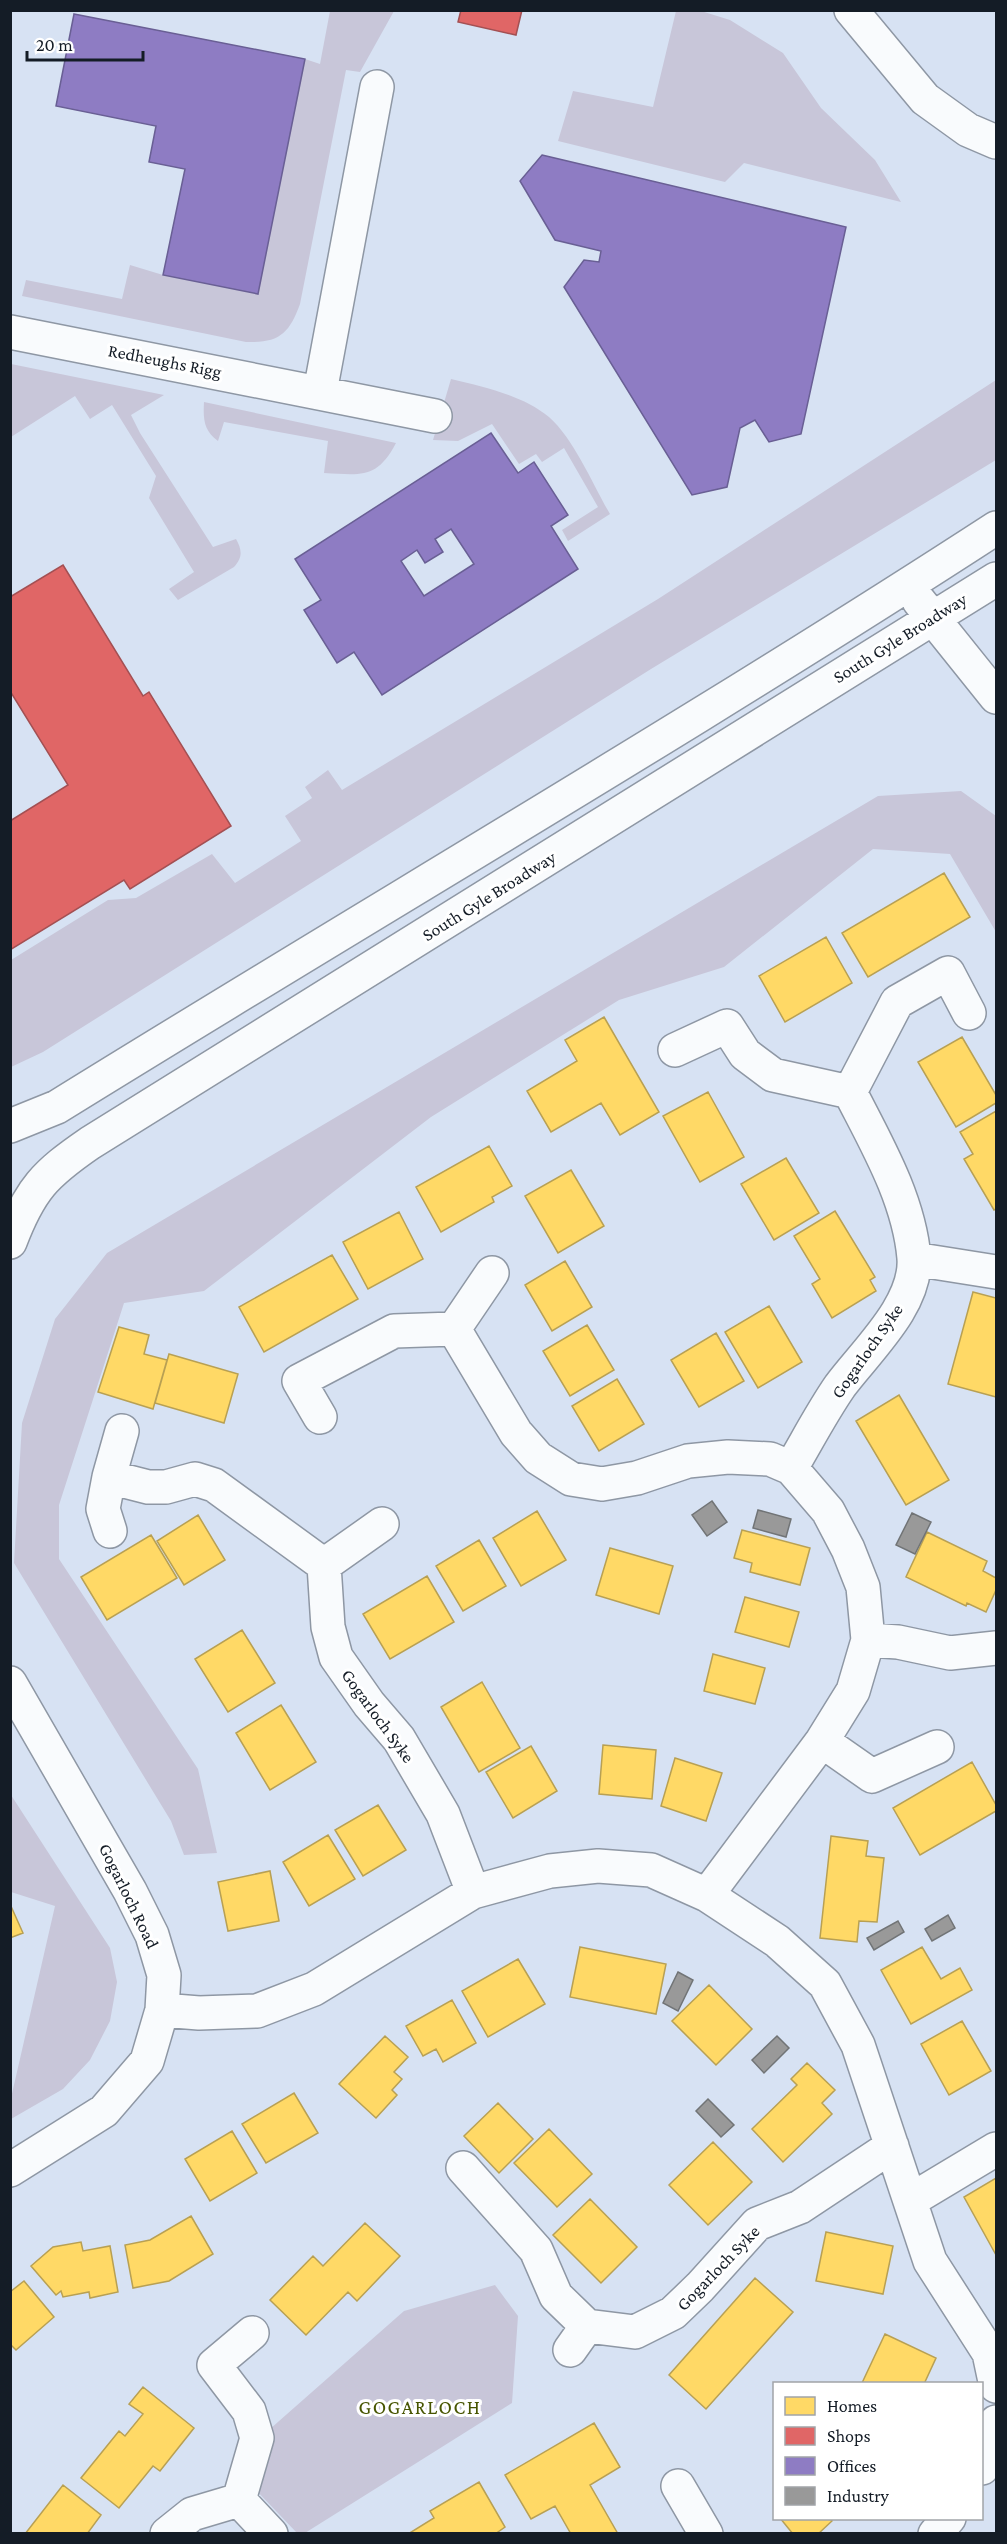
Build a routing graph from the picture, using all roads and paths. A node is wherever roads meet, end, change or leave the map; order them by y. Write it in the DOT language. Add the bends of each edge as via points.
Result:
graph roads {
  1 [pos="851,10"];
  2 [pos="377,87"];
  3 [pos="996,142"];
  4 [pos="10,332"];
  5 [pos="320,392"];
  6 [pos="435,416"];
  7 [pos="996,528"];
  8 [pos="996,579"];
  9 [pos="905,587"];
  10 [pos="933,617"];
  11 [pos="996,697"];
  12 [pos="969,1012"];
  13 [pos="675,1050"];
  14 [pos="850,1092"];
  15 [pos="10,1126"];
  16 [pos="10,1242"];
  17 [pos="914,1259"];
  18 [pos="996,1272"];
  19 [pos="492,1273"];
  20 [pos="454,1329"];
  21 [pos="320,1417"];
  22 [pos="122,1431"];
  23 [pos="791,1468"];
  24 [pos="109,1478"];
  25 [pos="382,1524"];
  26 [pos="110,1531"];
  27 [pos="324,1565"];
  28 [pos="868,1640"];
  29 [pos="996,1648"];
  30 [pos="10,1683"];
  31 [pos="822,1741"];
  32 [pos="937,1747"];
  33 [pos="473,1892"];
  34 [pos="707,1895"];
  35 [pos="162,2010"];
  36 [pos="892,2146"];
  37 [pos="996,2149"];
  38 [pos="463,2168"];
  39 [pos="10,2170"];
  40 [pos="910,2200"];
  41 [pos="252,2333"];
  42 [pos="993,2351"];
  43 [pos="996,2386"];
  44 [pos="996,2422"];
  45 [pos="983,2465"];
  46 [pos="678,2486"];
  47 [pos="239,2500"];
  48 [pos="947,2520"];
  49 [pos="167,2534"];
  50 [pos="271,2534"];
  51 [pos="706,2534"];
  52 [pos="935,2534"];
  1 -- 3 [label="street" via="925,99 969,130"];
  2 -- 5 [label="street"];
  4 -- 5 [label="street, Redheughs Rigg"];
  5 -- 6 [label="street, Redheughs Rigg"];
  7 -- 9 [label="street"];
  8 -- 10 [label="street, South Gyle Broadway"];
  9 -- 10 [label="street"];
  9 -- 15 [label="street" via="57,1107"];
  10 -- 11 [label="street"];
  10 -- 16 [label="street, South Gyle Broadway" via="60,1163 38,1185"];
  12 -- 14 [label="street" via="948,973 897,1002"];
  13 -- 14 [label="street" via="727,1026 745,1054 773,1075"];
  14 -- 17 [label="street, Gogarloch Syke" via="896,1189"];
  17 -- 18 [label="street"];
  17 -- 23 [label="street, Gogarloch Syke" via="908,1292 893,1320 840,1387"];
  19 -- 20 [label="street"];
  20 -- 21 [label="street" via="394,1331 299,1381"];
  20 -- 23 [label="street" via="516,1433 538,1458 570,1479 602,1484 637,1478 688,1461 728,1457 770,1459"];
  22 -- 24 [label="street"];
  23 -- 28 [label="street" via="828,1511 848,1549 863,1587"];
  24 -- 26 [label="street" via="103,1509"];
  24 -- 27 [label="street" via="147,1487 166,1487 195,1479 214,1485"];
  25 -- 27 [label="street"];
  27 -- 33 [label="street, Gogarloch Syke" via="328,1627 336,1657 399,1739 443,1814"];
  28 -- 29 [label="street" via="950,1653"];
  28 -- 31 [label="street" via="853,1690"];
  30 -- 35 [label="street, Gogarloch Road" via="152,1935 164,1975"];
  31 -- 32 [label="street" via="872,1776"];
  31 -- 34 [label="street"];
  33 -- 34 [label="street" via="550,1871 598,1866 651,1870"];
  33 -- 35 [label="street" via="314,1989 257,2011"];
  34 -- 36 [label="street" via="777,1941 825,1984 858,2045"];
  35 -- 39 [label="street, Gogarloch Road" via="147,2061 104,2111"];
  36 -- 38 [label="street, Gogarloch Syke" via="800,2207 757,2224 673,2313 635,2332 579,2338 536,2250"];
  36 -- 40 [label="street"];
  37 -- 40 [label="street"];
  40 -- 42 [label="street" via="930,2261"];
  41 -- 47 [label="street" via="214,2365 249,2411 257,2438"];
  42 -- 43 [label="street"];
  44 -- 45 [label="street"];
  46 -- 51 [label="street"];
  47 -- 49 [label="street" via="192,2514"];
  47 -- 50 [label="street"];
  48 -- 52 [label="street"];
}
